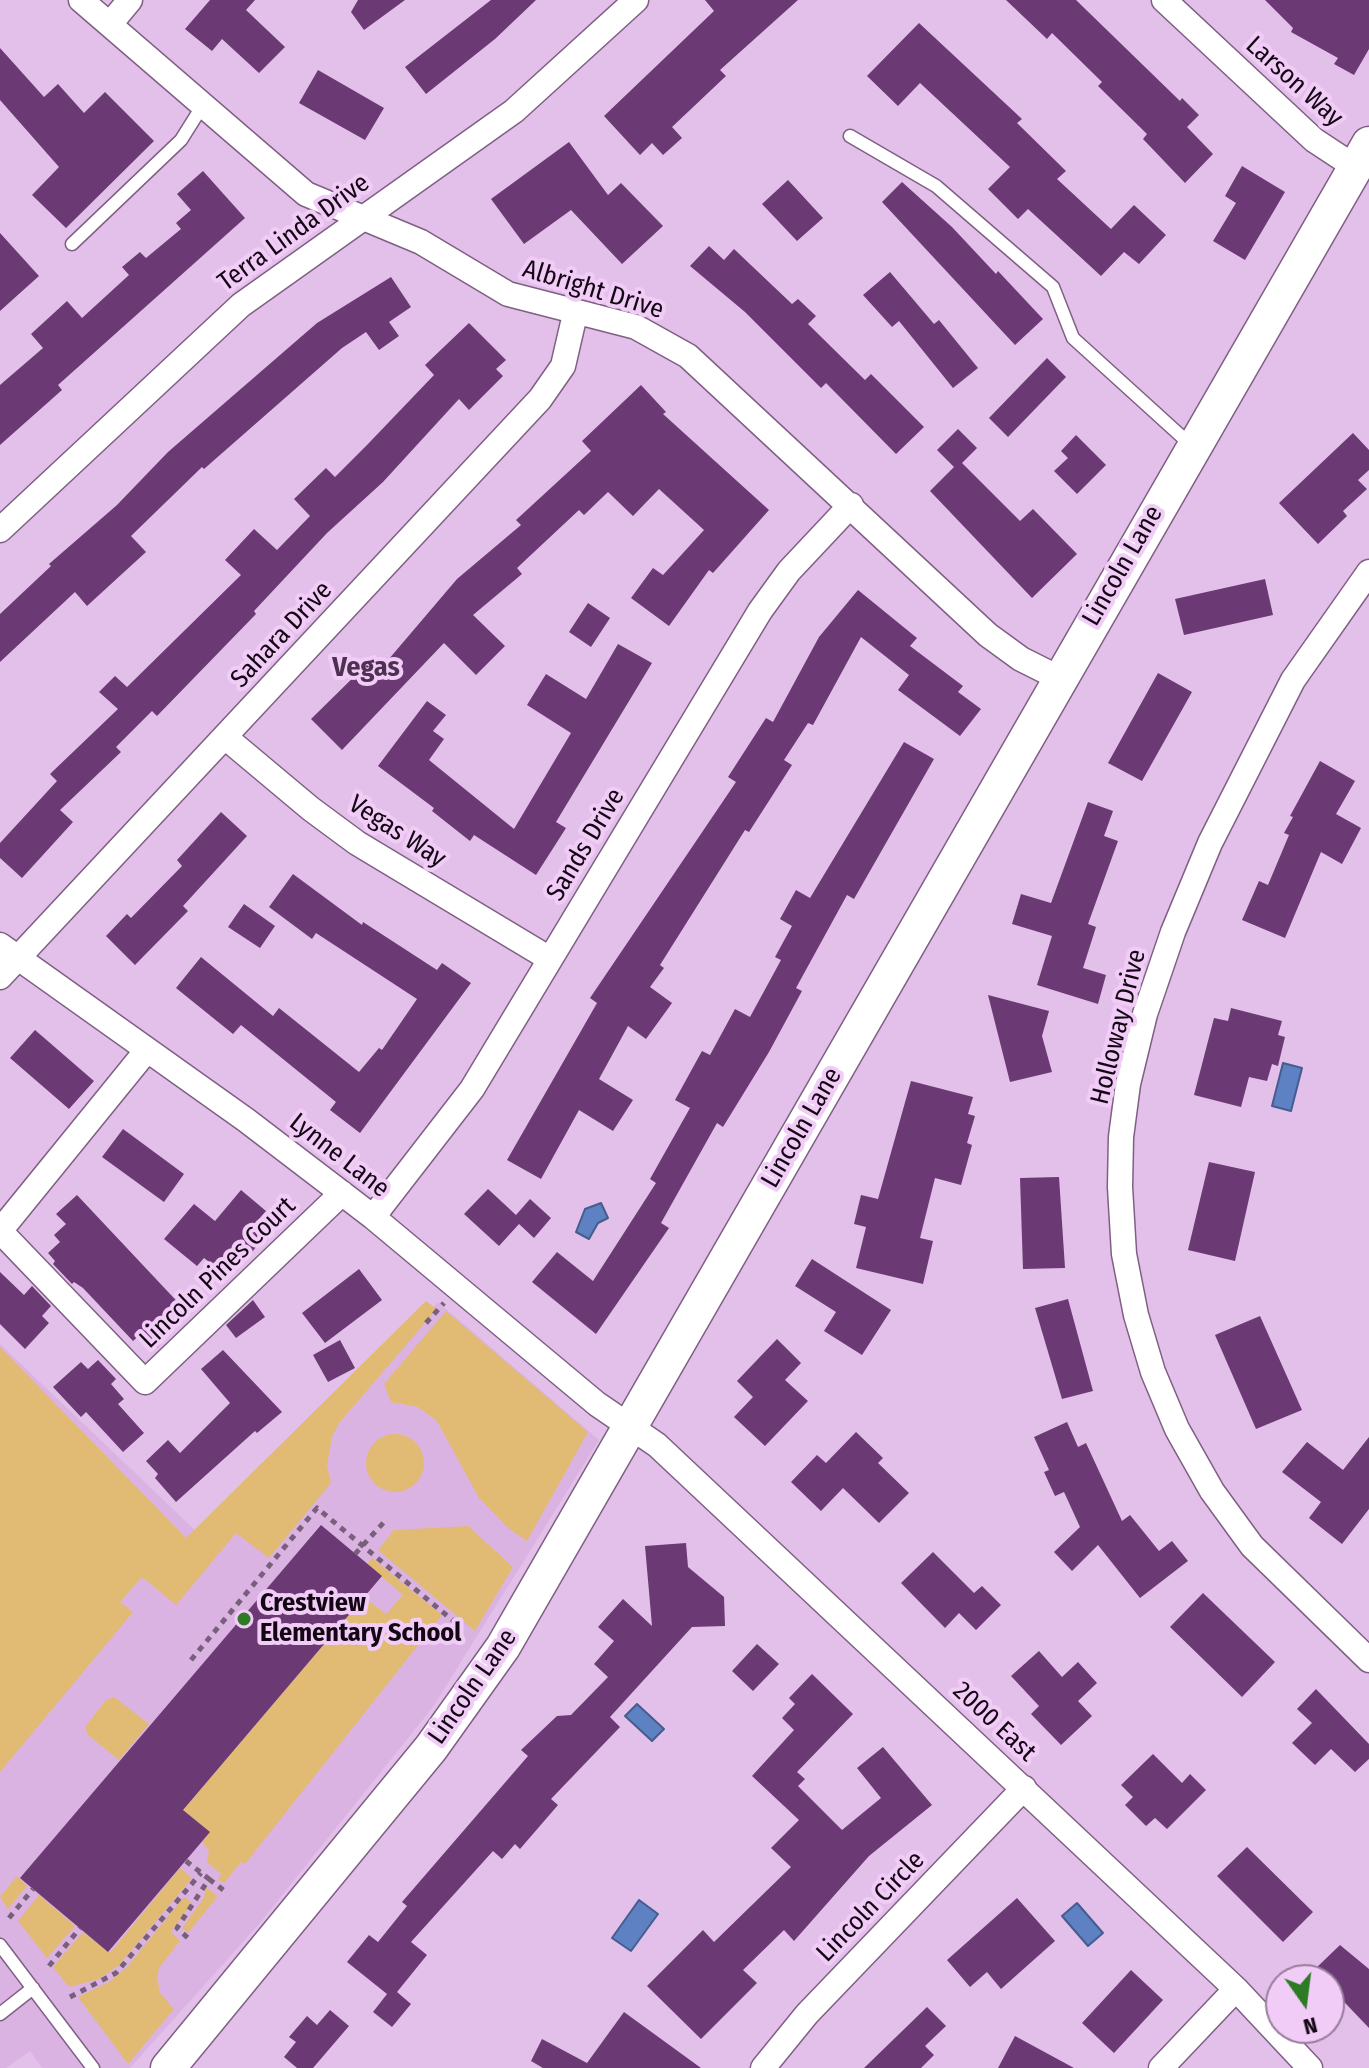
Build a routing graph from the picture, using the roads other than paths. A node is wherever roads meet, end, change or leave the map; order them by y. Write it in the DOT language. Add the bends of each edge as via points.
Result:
graph roads {
  1 [pos="81,0"];
  2 [pos="130,0"];
  3 [pos="636,0"];
  4 [pos="1164,0"];
  5 [pos="110,24"];
  6 [pos="203,105"];
  7 [pos="850,136"];
  8 [pos="1362,155"];
  9 [pos="364,216"];
  10 [pos="72,244"];
  11 [pos="575,314"];
  12 [pos="1192,446"];
  13 [pos="851,505"];
  14 [pos="0,530"];
  15 [pos="1369,572"];
  16 [pos="1059,678"];
  17 [pos="225,737"];
  18 [pos="550,959"];
  19 [pos="6,960"];
  20 [pos="147,1050"];
  21 [pos="342,1193"];
  22 [pos="373,1217"];
  23 [pos="0,1231"];
  24 [pos="631,1427"];
  25 [pos="1369,1660"];
  26 [pos="1024,1788"];
  27 [pos="0,1946"];
  28 [pos="33,1988"];
  29 [pos="1236,1989"];
  30 [pos="0,2014"];
  31 [pos="93,2068"];
  32 [pos="168,2068"];
  33 [pos="763,2068"];
  34 [pos="1161,2068"];
  35 [pos="1310,2068"];
  1 -- 5 [label="street, Albright Drive"];
  2 -- 5 [label="street"];
  3 -- 9 [label="street, Terra Linda Drive" via="523,104"];
  4 -- 8 [label="street, Larson Way" via="1308,135"];
  5 -- 6 [label="street, Albright Drive"];
  6 -- 9 [label="street, Albright Drive" via="306,194"];
  6 -- 10 [label="lane" via="181,140"];
  7 -- 12 [label="lane" via="936,186 1053,287 1073,338"];
  8 -- 12 [label="street, Lincoln Lane"];
  9 -- 11 [label="street, Albright Drive" via="421,242 508,294"];
  9 -- 14 [label="street, Terra Linda Drive" via="220,322"];
  11 -- 13 [label="street, Albright Drive" via="636,327 688,356"];
  11 -- 17 [label="street, Sahara Drive" via="563,366 550,388"];
  12 -- 16 [label="street, Lincoln Lane"];
  13 -- 16 [label="street, Albright Drive" via="988,635"];
  13 -- 18 [label="street, Sands Drive" via="789,571 753,621"];
  15 -- 25 [label="street, Holloway Drive" via="1293,680 1210,843 1173,932 1128,1084 1120,1187 1124,1254 1136,1315 1177,1429 1252,1546"];
  16 -- 24 [label="street, Lincoln Lane"];
  17 -- 18 [label="street, Vegas Way" via="357,843"];
  17 -- 19 [label="street, Sahara Drive"];
  18 -- 22 [label="street, Sands Drive" via="465,1099"];
  19 -- 20 [label="street, Lynne Lane"];
  20 -- 21 [label="street, Lynne Lane"];
  20 -- 23 [label="street, Lincoln Pines Court"];
  21 -- 22 [label="street, Lynne Lane"];
  21 -- 23 [label="street, Lincoln Pines Court" via="145,1382"];
  22 -- 24 [label="street, Lynne Lane"];
  24 -- 26 [label="street, 2000 East" via="657,1445"];
  24 -- 32 [label="street, Lincoln Lane" via="472,1695"];
  26 -- 29 [label="street, 2000 East"];
  26 -- 33 [label="street, Lincoln Circle" via="807,2014"];
  27 -- 28 [label="lane"];
  28 -- 30 [label="lane"];
  28 -- 31 [label="lane"];
  29 -- 34 [label="street"];
  29 -- 35 [label="street, 2000 East"];
}
